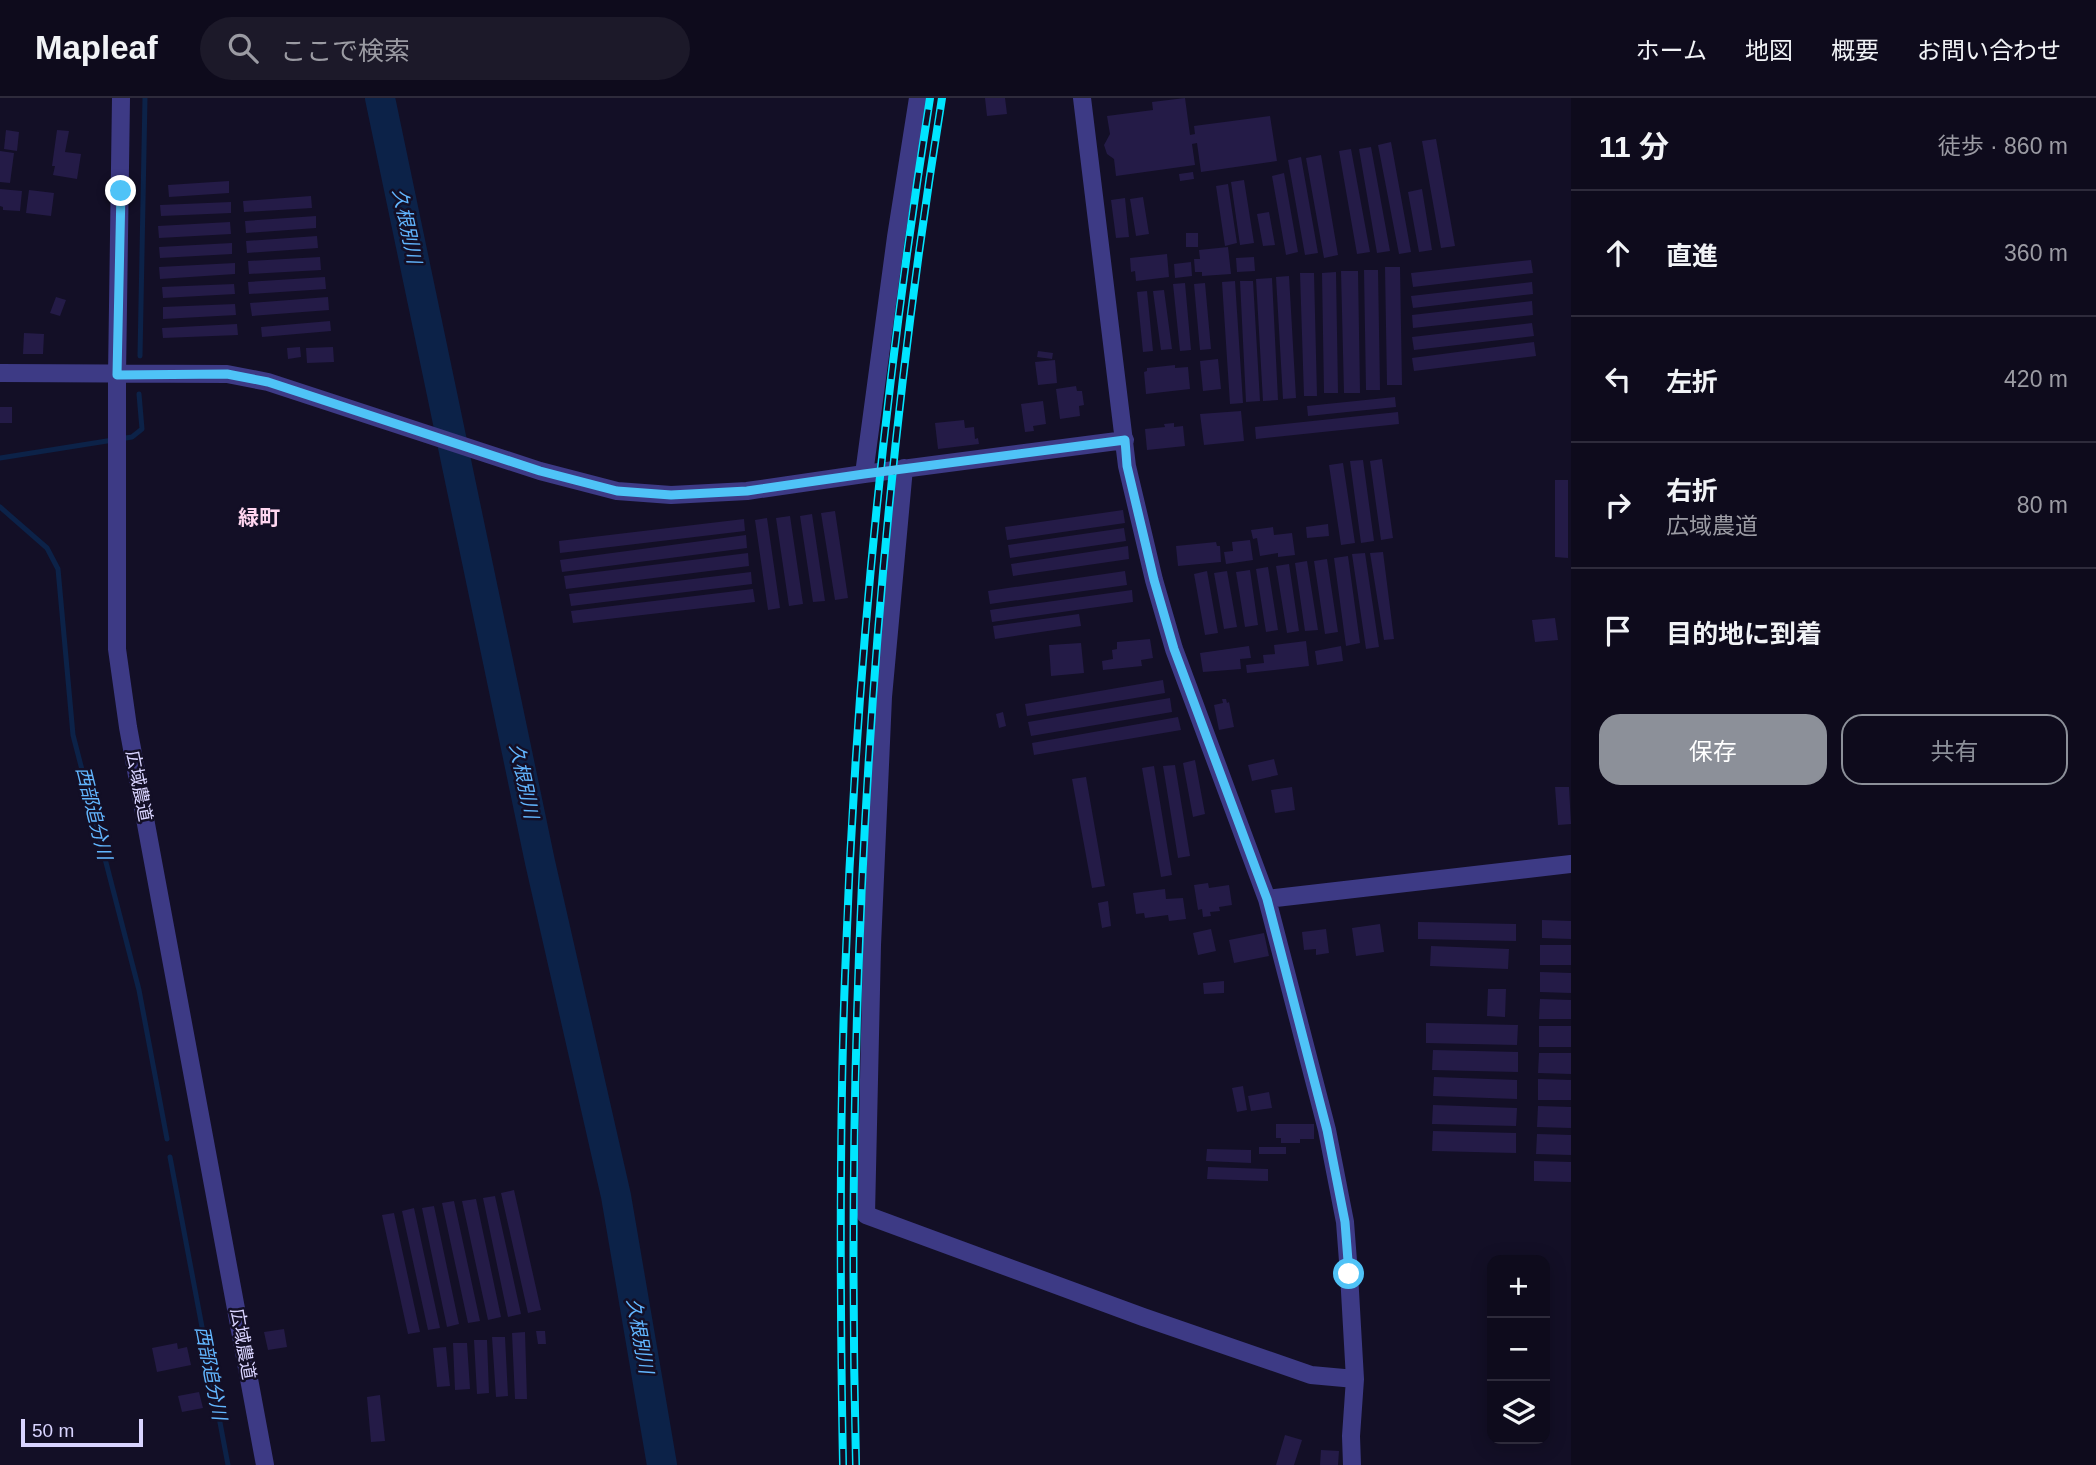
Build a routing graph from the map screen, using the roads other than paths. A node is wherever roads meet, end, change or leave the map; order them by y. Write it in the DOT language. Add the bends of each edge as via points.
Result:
graph roads {
  1 [pos="121,98"];
  2 [pos="918,98"];
  3 [pos="1082,98"];
  4 [pos="0,373"];
  5 [pos="117,375"];
  6 [pos="1125,440"];
  7 [pos="904,468"];
  8 [pos="864,474"];
  9 [pos="1571,864"];
  10 [pos="1267,899"];
  11 [pos="1355,1379"];
  12 [pos="265,1465"];
  13 [pos="1352,1465"];
  1 -- 5 [label="street, 広域農道"];
  2 -- 8 [label="street"];
  3 -- 6 [label="street"];
  4 -- 5 [label="street"];
  5 -- 8 [label="street" via="227,374 268,382 617,491 671,495 747,491"];
  5 -- 12 [label="street, 広域農道" via="117,649"];
  6 -- 7 [label="street"];
  6 -- 10 [label="street" via="1127,466 1174,649"];
  7 -- 8 [label="street"];
  7 -- 11 [label="street" via="883,697 866,1214 1311,1375"];
  9 -- 10 [label="street"];
  10 -- 11 [label="street" via="1327,1130 1345,1222"];
  11 -- 13 [label="street"];
}
